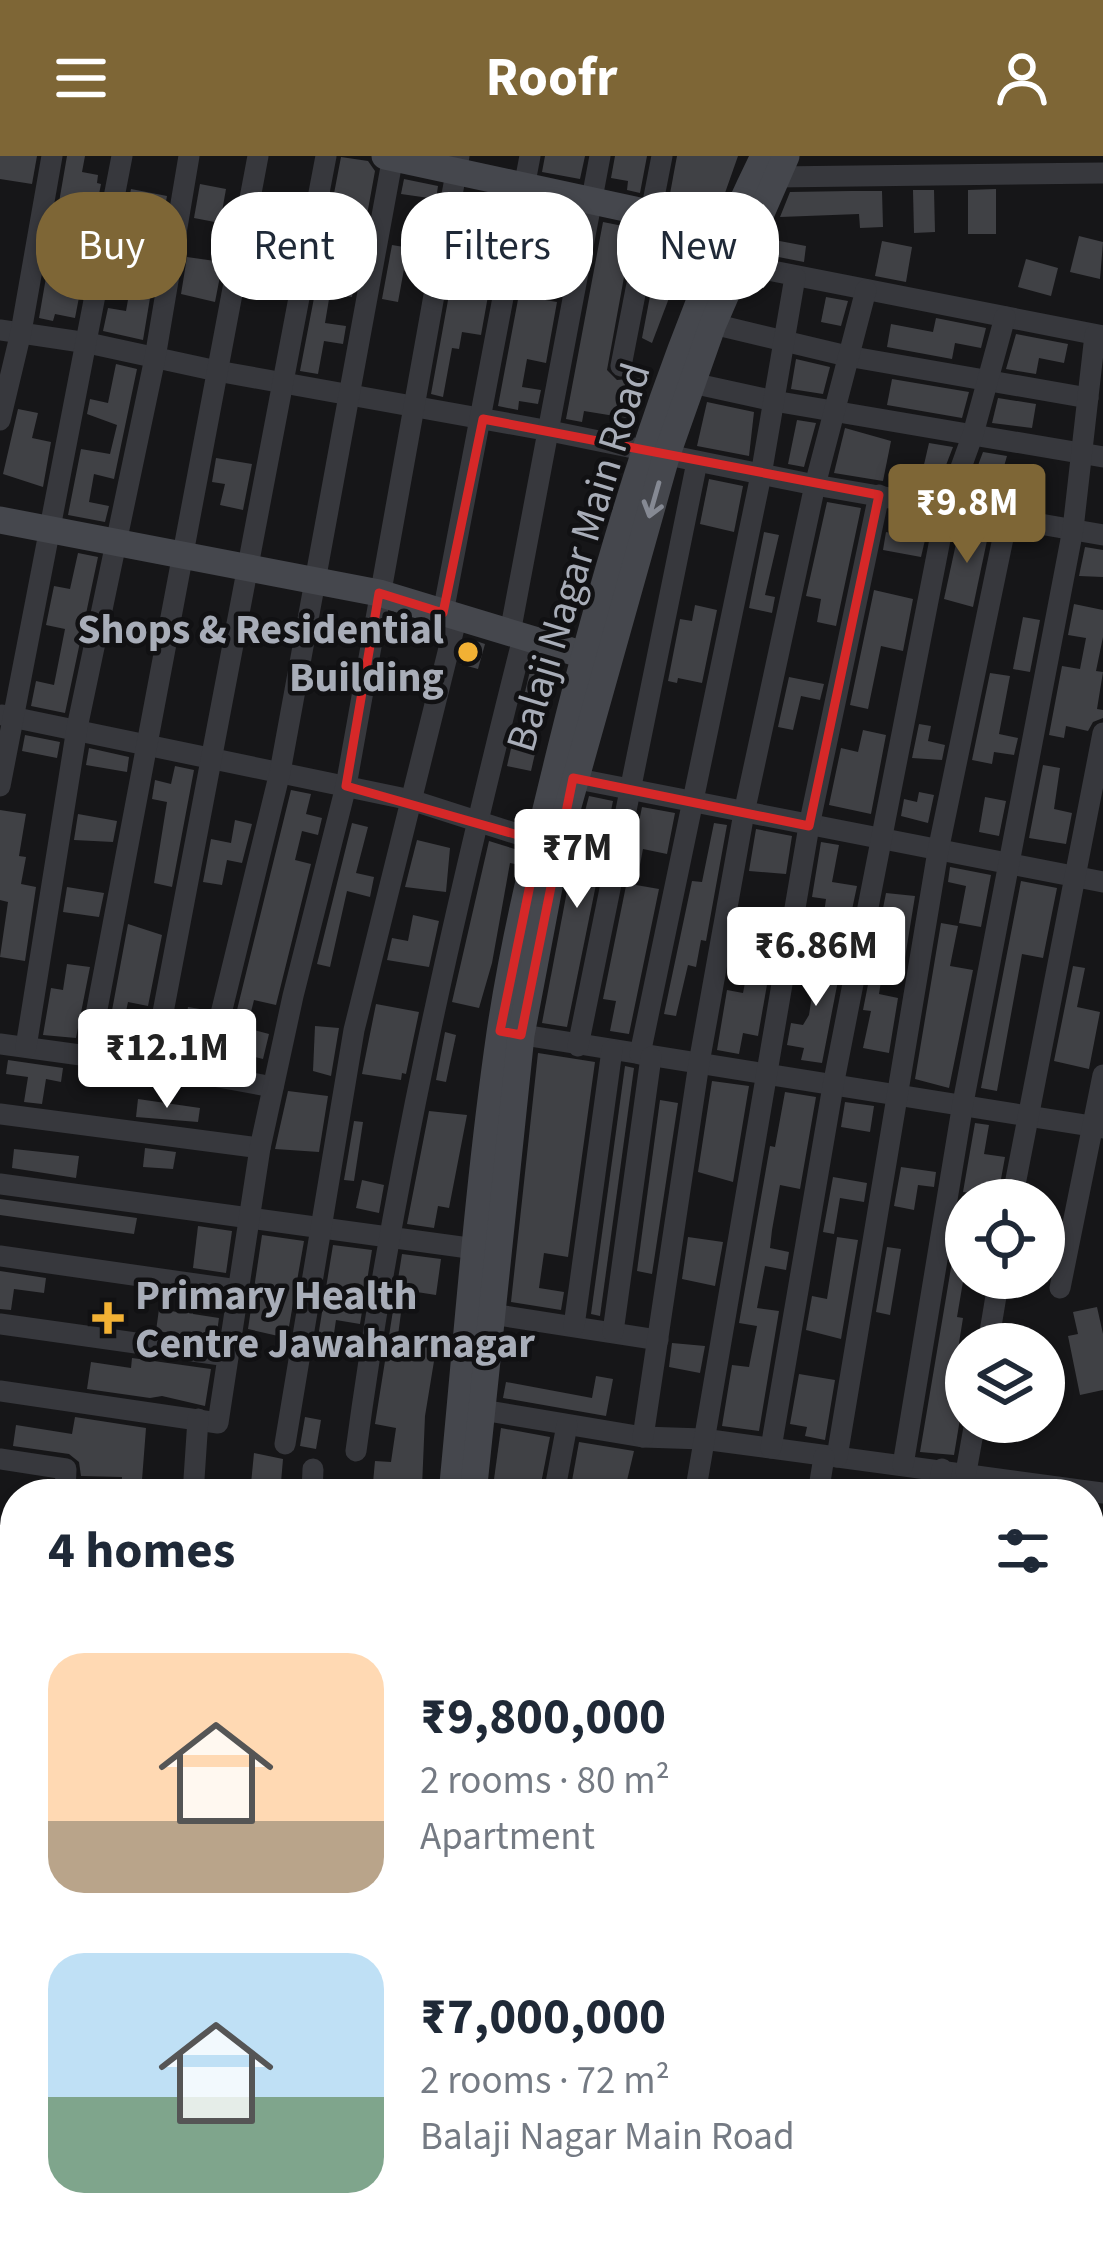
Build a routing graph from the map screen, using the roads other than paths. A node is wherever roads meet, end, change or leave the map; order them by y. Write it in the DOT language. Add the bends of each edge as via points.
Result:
graph roads {
  1 [pos="52,156"];
  2 [pos="122,156"];
  3 [pos="189,156"];
  4 [pos="258,156"];
  5 [pos="326,156"];
  6 [pos="530,156"];
  7 [pos="600,156"];
  8 [pos="662,156"];
  9 [pos="390,157"];
  10 [pos="775,163"];
  11 [pos="457,164"];
  12 [pos="1103,173"];
  13 [pos="525,185"];
  14 [pos="554,192"];
  15 [pos="656,192"];
  16 [pos="754,192"];
  17 [pos="764,192"];
  18 [pos="593,195"];
  19 [pos="779,274"];
  20 [pos="795,278"];
  21 [pos="866,290"];
  22 [pos="574,300"];
  23 [pos="635,300"];
  24 [pos="703,300"];
  25 [pos="723,300"];
  26 [pos="1005,317"];
  27 [pos="713,324"];
  28 [pos="10,331"];
  29 [pos="1099,335"];
  30 [pos="784,340"];
  31 [pos="88,343"];
  32 [pos="848,356"];
  33 [pos="154,358"];
  34 [pos="621,366"];
  35 [pos="218,371"];
  36 [pos="987,381"];
  37 [pos="692,383"];
  38 [pos="283,384"];
  39 [pos="1094,384"];
  40 [pos="349,396"];
  41 [pos="774,401"];
  42 [pos="415,406"];
  43 [pos="836,410"];
  44 [pos="483,419"];
  45 [pos="0,420"];
  46 [pos="550,431"];
  47 [pos="973,434"];
  48 [pos="655,455"];
  49 [pos="1093,455"];
  50 [pos="697,462"];
  51 [pos="761,475"];
  52 [pos="815,485"];
  53 [pos="879,496"];
  54 [pos="946,509"];
  55 [pos="1007,519"];
  56 [pos="0,520"];
  57 [pos="50,529"];
  58 [pos="1073,529"];
  59 [pos="1103,535"];
  60 [pos="116,543"];
  61 [pos="181,555"];
  62 [pos="248,565"];
  63 [pos="316,579"];
  64 [pos="380,593"];
  65 [pos="450,614"];
  66 [pos="510,633"];
  67 [pos="584,655"];
  68 [pos="7,715"];
  69 [pos="76,728"];
  70 [pos="1103,733"];
  71 [pos="148,743"];
  72 [pos="214,757"];
  73 [pos="280,772"];
  74 [pos="573,778"];
  75 [pos="0,786"];
  76 [pos="346,786"];
  77 [pos="627,789"];
  78 [pos="411,800"];
  79 [pos="692,802"];
  80 [pos="744,813"];
  81 [pos="476,821"];
  82 [pos="809,826"];
  83 [pos="880,840"];
  84 [pos="538,841"];
  85 [pos="938,851"];
  86 [pos="1010,865"];
  87 [pos="1075,877"];
  88 [pos="1103,882"];
  89 [pos="511,1033"];
  90 [pos="0,1044"];
  91 [pos="578,1046"];
  92 [pos="26,1047"];
  93 [pos="612,1050"];
  94 [pos="645,1056"];
  95 [pos="88,1057"];
  96 [pos="699,1063"];
  97 [pos="153,1065"];
  98 [pos="206,1075"];
  99 [pos="1103,1075"];
  100 [pos="769,1076"];
  101 [pos="833,1085"];
  102 [pos="273,1087"];
  103 [pos="897,1094"];
  104 [pos="963,1103"];
  105 [pos="0,1114"];
  106 [pos="1026,1114"];
  107 [pos="1098,1127"];
  108 [pos="260,1148"];
  109 [pos="1015,1179"];
  110 [pos="0,1184"];
  111 [pos="249,1217"];
  112 [pos="321,1228"];
  113 [pos="387,1238"];
  114 [pos="476,1249"];
  115 [pos="0,1256"];
  116 [pos="1065,1267"];
  117 [pos="238,1290"];
  118 [pos="492,1314"];
  119 [pos="0,1324"];
  120 [pos="574,1327"];
  121 [pos="613,1332"];
  122 [pos="658,1340"];
  123 [pos="228,1356"];
  124 [pos="0,1391"];
  125 [pos="482,1411"];
  126 [pos="198,1419"];
  127 [pos="567,1425"];
  128 [pos="643,1437"];
  129 [pos="703,1439"];
  130 [pos="971,1443"];
  131 [pos="285,1444"];
  132 [pos="771,1448"];
  133 [pos="356,1451"];
  134 [pos="831,1457"];
  135 [pos="0,1459"];
  136 [pos="903,1465"];
  137 [pos="313,1469"];
  138 [pos="942,1469"];
  139 [pos="966,1472"];
  140 [pos="65,1479"];
  141 [pos="194,1479"];
  142 [pos="313,1479"];
  143 [pos="453,1479"];
  144 [pos="475,1479"];
  145 [pos="557,1479"];
  146 [pos="696,1479"];
  147 [pos="823,1479"];
  148 [pos="940,1479"];
  149 [pos="1002,1479"];
  1 -- 28 [label="street"];
  2 -- 31 [label="street"];
  3 -- 33 [label="street"];
  4 -- 35 [label="street"];
  5 -- 38 [label="street"];
  6 -- 13 [label="street"];
  7 -- 18 [label="street"];
  8 -- 15 [label="street"];
  9 -- 11 [label="street"];
  9 -- 40 [label="street"];
  10 -- 12 [label="street"];
  10 -- 16 [label="street, Balaji Nagar Main Road"];
  10 -- 17 [label="street"];
  11 -- 13 [label="street"];
  11 -- 42 [label="street"];
  13 -- 14 [label="street"];
  13 -- 44 [label="street"];
  19 -- 20 [label="street"];
  20 -- 21 [label="street"];
  20 -- 30 [label="street"];
  21 -- 26 [label="street"];
  21 -- 32 [label="street"];
  22 -- 46 [label="street"];
  23 -- 34 [label="street"];
  24 -- 48 [label="street, Balaji Nagar Main Road"];
  25 -- 27 [label="street"];
  26 -- 29 [label="street"];
  26 -- 36 [label="street"];
  27 -- 30 [label="street"];
  27 -- 37 [label="street"];
  28 -- 31 [label="street"];
  28 -- 45 [label="street"];
  29 -- 39 [label="street"];
  30 -- 32 [label="street"];
  30 -- 41 [label="street"];
  31 -- 33 [label="street"];
  31 -- 57 [label="street"];
  32 -- 36 [label="street"];
  32 -- 43 [label="street"];
  33 -- 35 [label="street"];
  33 -- 60 [label="street"];
  35 -- 38 [label="street"];
  35 -- 61 [label="street"];
  36 -- 39 [label="street"];
  36 -- 47 [label="street"];
  37 -- 41 [label="street"];
  37 -- 48 [label="street"];
  38 -- 40 [label="street"];
  38 -- 62 [label="street"];
  39 -- 49 [label="street"];
  40 -- 42 [label="street"];
  40 -- 63 [label="street"];
  41 -- 43 [label="street"];
  41 -- 51 [label="street"];
  42 -- 44 [label="street"];
  42 -- 64 [label="street"];
  43 -- 47 [label="street"];
  43 -- 52 [label="street"];
  44 -- 46 [label="street"];
  44 -- 65 [label="street"];
  46 -- 48 [label="street"];
  46 -- 66 [label="street"];
  47 -- 49 [label="street"];
  47 -- 54 [label="street"];
  48 -- 50 [label="street"];
  48 -- 67 [label="street, Balaji Nagar Main Road"];
  48 -- 74 [label="street, one-way"];
  49 -- 58 [label="street"];
  50 -- 51 [label="street"];
  50 -- 77 [label="street"];
  51 -- 52 [label="street"];
  51 -- 79 [label="street"];
  52 -- 53 [label="street"];
  52 -- 80 [label="street"];
  53 -- 54 [label="street"];
  53 -- 82 [label="street"];
  54 -- 55 [label="street"];
  54 -- 83 [label="street"];
  55 -- 58 [label="street"];
  55 -- 85 [label="street"];
  56 -- 57 [label="street"];
  57 -- 60 [label="street"];
  57 -- 68 [label="street"];
  58 -- 59 [label="street"];
  58 -- 86 [label="street"];
  60 -- 61 [label="street"];
  60 -- 69 [label="street"];
  61 -- 62 [label="street"];
  61 -- 71 [label="street"];
  62 -- 63 [label="street"];
  62 -- 72 [label="street"];
  63 -- 64 [label="street"];
  63 -- 73 [label="street"];
  64 -- 65 [label="street"];
  64 -- 76 [label="street"];
  65 -- 66 [label="street"];
  65 -- 78 [label="street"];
  66 -- 67 [label="street"];
  66 -- 81 [label="street" via="524,638"];
  67 -- 84 [label="street, Balaji Nagar Main Road"];
  68 -- 69 [label="street"];
  68 -- 75 [label="street"];
  69 -- 71 [label="street"];
  69 -- 92 [label="street"];
  70 -- 87 [label="street"];
  71 -- 72 [label="street"];
  71 -- 95 [label="street"];
  72 -- 73 [label="street"];
  72 -- 97 [label="street"];
  73 -- 76 [label="street"];
  73 -- 98 [label="street"];
  74 -- 77 [label="street"];
  74 -- 89 [label="street"];
  76 -- 78 [label="street"];
  76 -- 102 [label="street"];
  77 -- 79 [label="street"];
  77 -- 91 [label="street"];
  78 -- 81 [label="street"];
  78 -- 112 [label="street" via="354,1030"];
  79 -- 80 [label="street"];
  79 -- 94 [label="street"];
  80 -- 82 [label="street"];
  80 -- 96 [label="street"];
  81 -- 84 [label="street"];
  81 -- 113 [label="street"];
  82 -- 83 [label="street"];
  82 -- 100 [label="street"];
  83 -- 85 [label="street"];
  83 -- 101 [label="street"];
  84 -- 89 [label="street, Balaji Nagar Main Road"];
  85 -- 86 [label="street"];
  85 -- 103 [label="street"];
  86 -- 87 [label="street"];
  86 -- 104 [label="street"];
  87 -- 88 [label="street"];
  87 -- 106 [label="street"];
  89 -- 91 [label="street"];
  89 -- 114 [label="street, Balaji Nagar Main Road"];
  89 -- 118 [label="street"];
  90 -- 92 [label="street"];
  91 -- 93 [label="street"];
  92 -- 95 [label="street"];
  93 -- 94 [label="street"];
  93 -- 120 [label="street"];
  94 -- 96 [label="street"];
  94 -- 121 [label="street"];
  95 -- 97 [label="street"];
  96 -- 100 [label="street"];
  96 -- 122 [label="street"];
  97 -- 98 [label="street"];
  98 -- 102 [label="street"];
  99 -- 107 [label="street"];
  100 -- 101 [label="street"];
  100 -- 129 [label="street"];
  101 -- 103 [label="street"];
  101 -- 132 [label="street"];
  102 -- 108 [label="street"];
  103 -- 104 [label="street"];
  103 -- 134 [label="street"];
  104 -- 106 [label="street"];
  104 -- 136 [label="street"];
  105 -- 108 [label="street"];
  106 -- 107 [label="street"];
  106 -- 109 [label="street"];
  107 -- 116 [label="street"];
  108 -- 111 [label="street"];
  110 -- 111 [label="street"];
  111 -- 112 [label="street"];
  111 -- 117 [label="street"];
  112 -- 113 [label="street"];
  112 -- 131 [label="street"];
  113 -- 114 [label="street"];
  113 -- 133 [label="street"];
  114 -- 143 [label="street, Balaji Nagar Main Road"];
  115 -- 117 [label="street"];
  117 -- 123 [label="street"];
  118 -- 120 [label="street"];
  118 -- 125 [label="street"];
  119 -- 123 [label="street"];
  120 -- 121 [label="street"];
  121 -- 122 [label="street"];
  122 -- 128 [label="street"];
  123 -- 126 [label="street" via="218,1423"];
  124 -- 126 [label="street"];
  125 -- 127 [label="street"];
  125 -- 144 [label="street"];
  126 -- 141 [label="street"];
  127 -- 128 [label="street"];
  127 -- 145 [label="street"];
  128 -- 129 [label="street"];
  129 -- 132 [label="street"];
  129 -- 146 [label="street"];
  130 -- 139 [label="street"];
  132 -- 134 [label="street"];
  134 -- 136 [label="street"];
  134 -- 147 [label="street"];
  135 -- 140 [label="street" via="66,1469"];
  136 -- 138 [label="street"];
  137 -- 142 [label="street"];
  138 -- 139 [label="street"];
  138 -- 148 [label="street"];
  139 -- 149 [label="street"];
}
